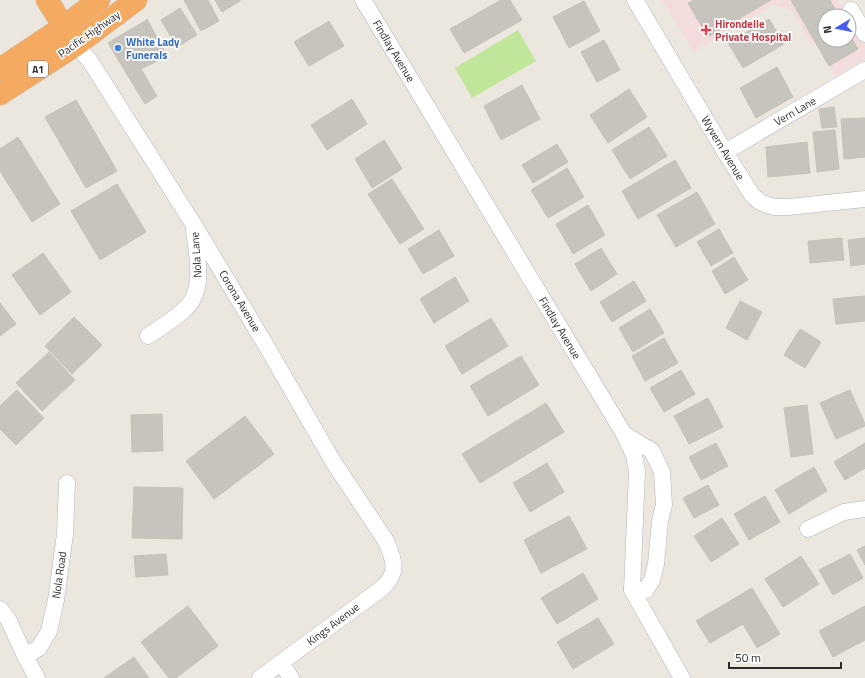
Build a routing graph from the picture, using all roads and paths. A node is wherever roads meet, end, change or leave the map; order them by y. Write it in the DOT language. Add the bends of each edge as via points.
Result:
graph roads {
  1 [pos="47,0"];
  2 [pos="136,0"];
  3 [pos="363,0"];
  4 [pos="635,0"];
  5 [pos="90,3"];
  6 [pos="857,20"];
  7 [pos="63,27"];
  8 [pos="865,34"];
  9 [pos="76,45"];
  10 [pos="0,69"];
  11 [pos="865,70"];
  12 [pos="0,94"];
  13 [pos="725,152"];
  14 [pos="865,199"];
  15 [pos="194,224"];
  16 [pos="148,336"];
  17 [pos="624,434"];
  18 [pos="67,483"];
  19 [pos="865,509"];
  20 [pos="808,529"];
  21 [pos="394,563"];
  22 [pos="632,590"];
  23 [pos="0,609"];
  24 [pos="25,656"];
  25 [pos="281,663"];
  26 [pos="36,678"];
  27 [pos="260,678"];
  28 [pos="292,678"];
  29 [pos="682,678"];
  1 -- 7 [label="highway"];
  2 -- 9 [label="highway, Pacific Highway / A1"];
  3 -- 17 [label="street, Findlay Avenue"];
  4 -- 13 [label="street, Wyvern Avenue"];
  5 -- 7 [label="highway, Pacific Highway / A1"];
  5 -- 9 [label="highway"];
  6 -- 8 [label="street"];
  7 -- 9 [label="highway"];
  7 -- 10 [label="highway, Pacific Highway / A1"];
  9 -- 12 [label="highway, Pacific Highway / A1"];
  9 -- 15 [label="street, Corona Avenue" via="90,61"];
  11 -- 13 [label="street, Vern Lane"];
  13 -- 14 [label="street, Wyvern Avenue" via="752,195 760,202 774,207"];
  15 -- 16 [label="street, Nola Lane" via="198,278 196,291 191,303 184,310"];
  15 -- 21 [label="street, Corona Avenue" via="334,463 386,542"];
  17 -- 22 [label="street, Findlay Avenue" via="634,455 637,472"];
  17 -- 22 [label="street" via="652,451 662,472 664,505 652,580 646,590"];
  18 -- 24 [label="street, Nola Road" via="65,534 49,631 38,648"];
  19 -- 20 [label="street" via="844,512"];
  21 -- 25 [label="street, Kings Avenue" via="388,583"];
  22 -- 29 [label="street"];
  23 -- 24 [label="street" via="8,619"];
  24 -- 26 [label="street"];
  25 -- 27 [label="street, Kings Avenue"];
  25 -- 28 [label="street"];
}
